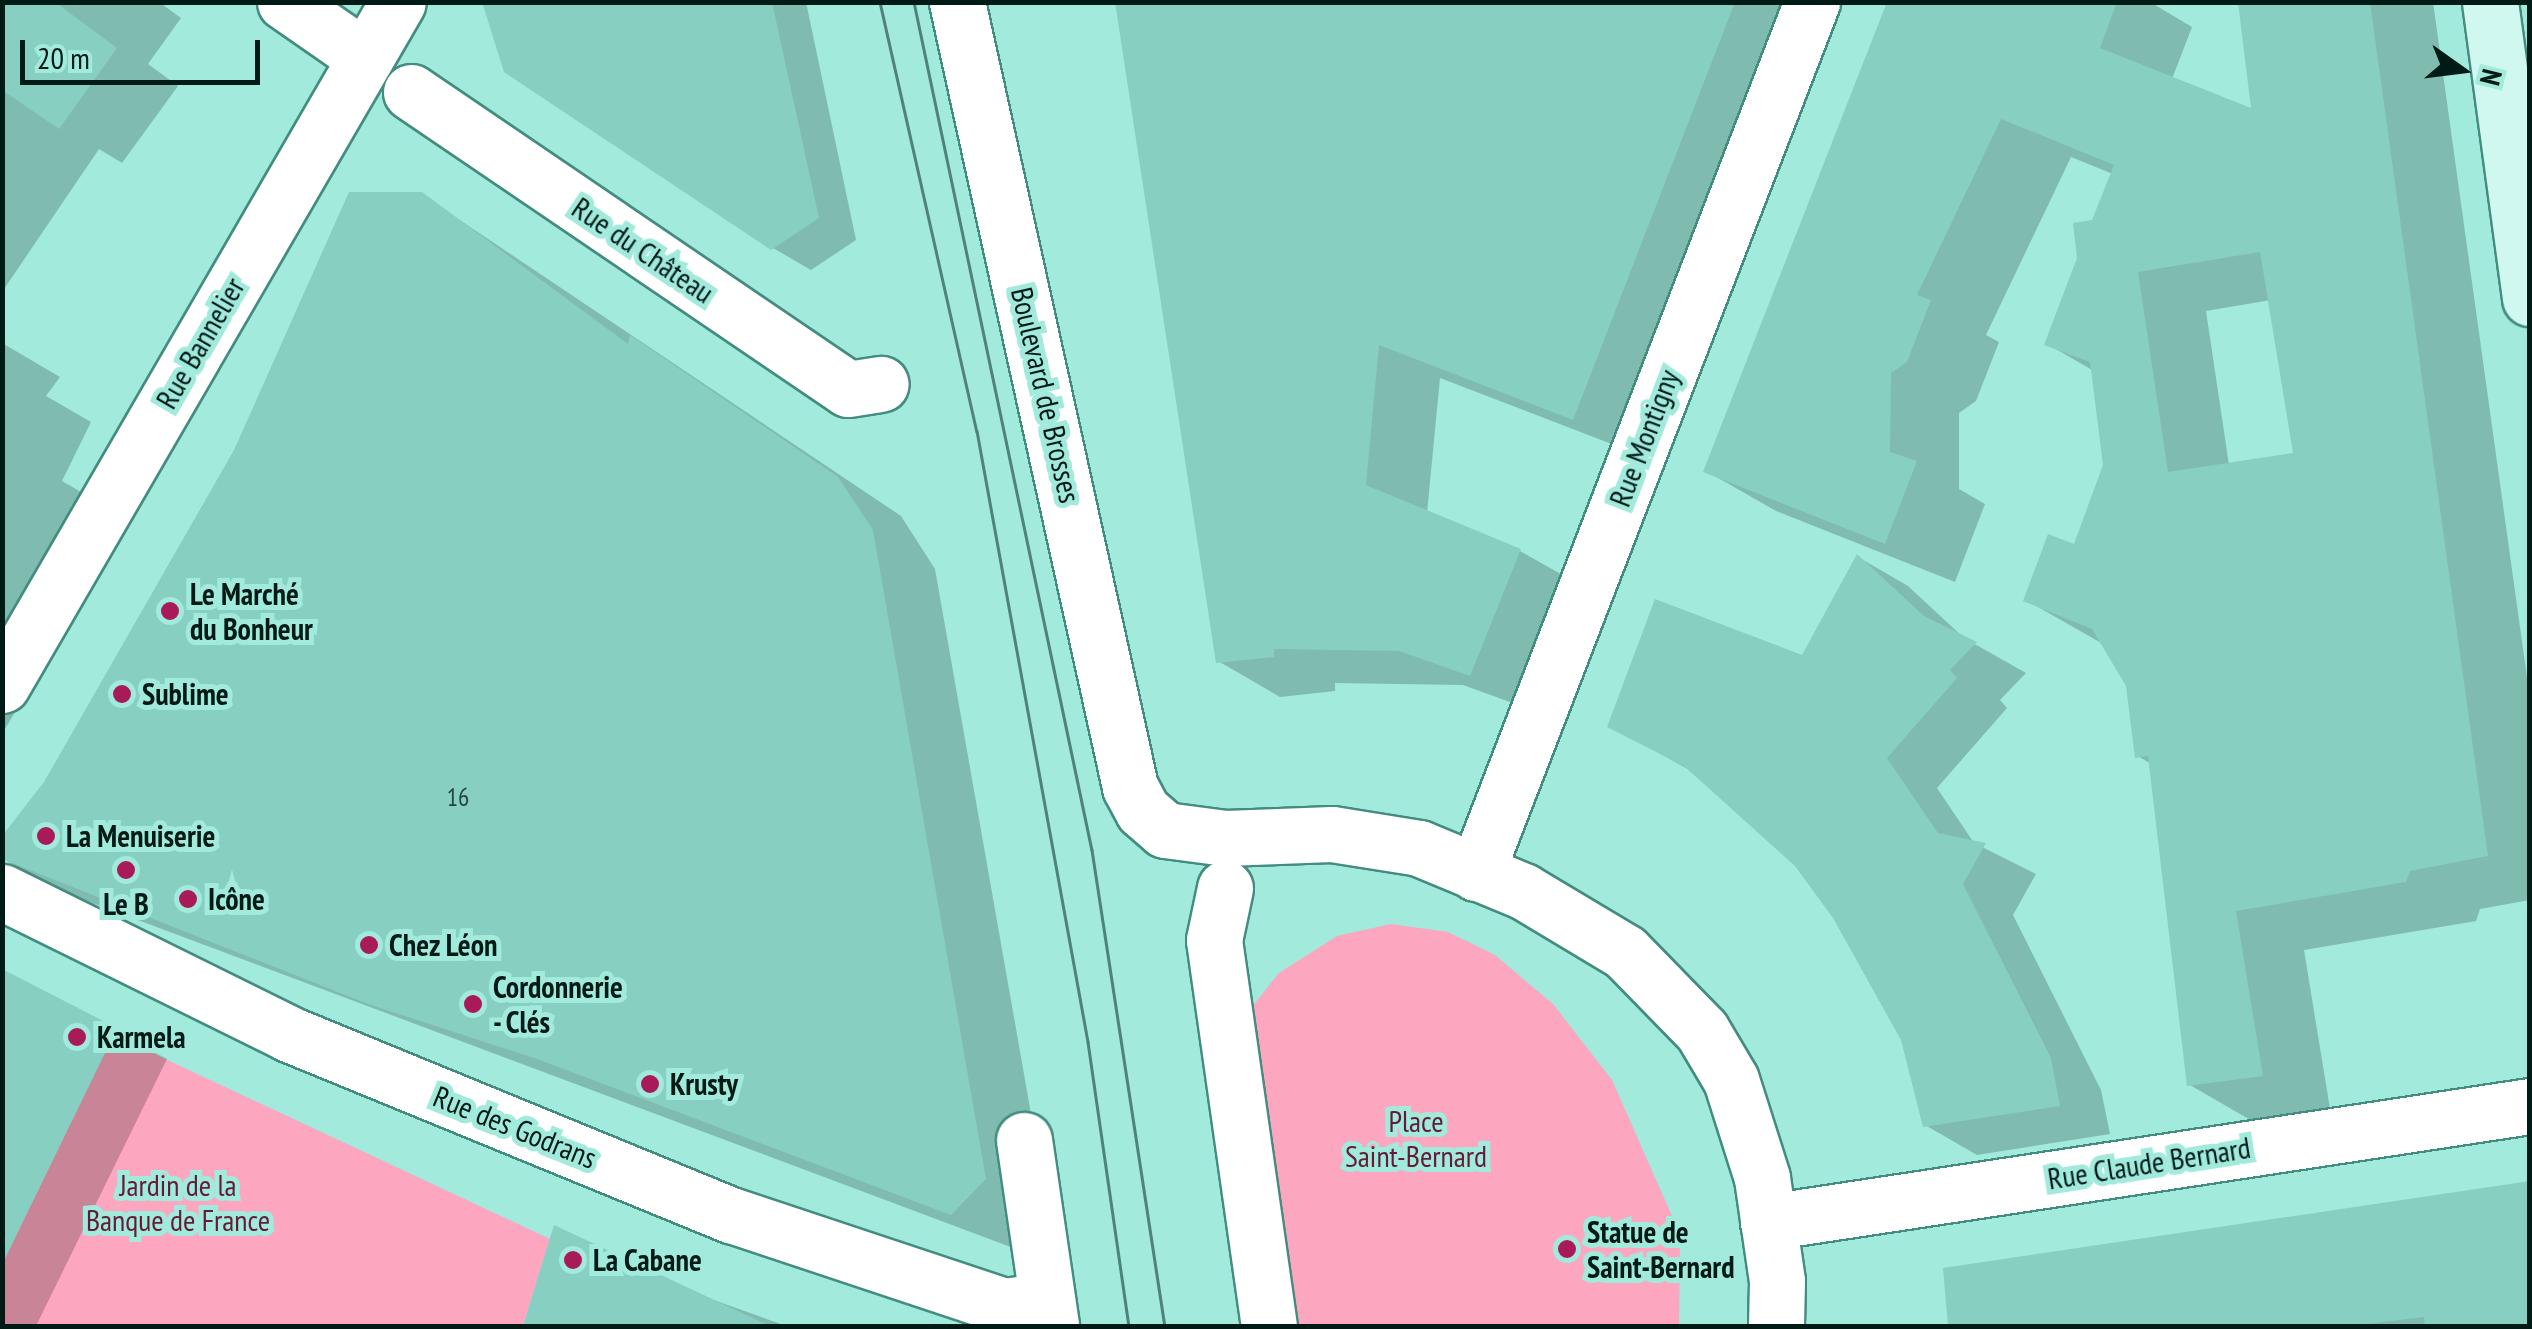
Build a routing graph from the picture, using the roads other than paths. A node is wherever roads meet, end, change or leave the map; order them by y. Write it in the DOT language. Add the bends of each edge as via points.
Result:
graph roads {
  1 [pos="284,2"];
  2 [pos="398,2"];
  3 [pos="957,2"];
  4 [pos="1812,2"];
  5 [pos="2490,2"];
  6 [pos="366,58"];
  7 [pos="411,92"];
  8 [pos="2530,298"];
  9 [pos="881,384"];
  10 [pos="2,685"];
  11 [pos="1476,873"];
  12 [pos="1224,888"];
  13 [pos="2,892"];
  14 [pos="2530,1106"];
  15 [pos="1024,1140"];
  16 [pos="1768,1222"];
  17 [pos="1049,1313"];
  18 [pos="1267,1314"];
  19 [pos="1776,1326"];
  1 -- 6 [label="street"];
  2 -- 6 [label="street, Rue Bannelier"];
  3 -- 11 [label="street, Boulevard de Brosses" via="1130,788 1164,830 1224,838 1371,837"];
  4 -- 11 [label="street, Rue Montigny"];
  5 -- 8 [label="main road"];
  6 -- 10 [label="street, Rue Bannelier"];
  7 -- 9 [label="street, Rue du Château" via="848,389"];
  11 -- 16 [label="street" via="1597,932 1649,973 1702,1031 1731,1080 1755,1148"];
  12 -- 18 [label="street" via="1214,940"];
  13 -- 17 [label="street, Rue des Godrans" via="289,1034 731,1215 1004,1306"];
  14 -- 16 [label="street, Rue Claude Bernard"];
  15 -- 17 [label="street"];
  16 -- 19 [label="street"];
}
